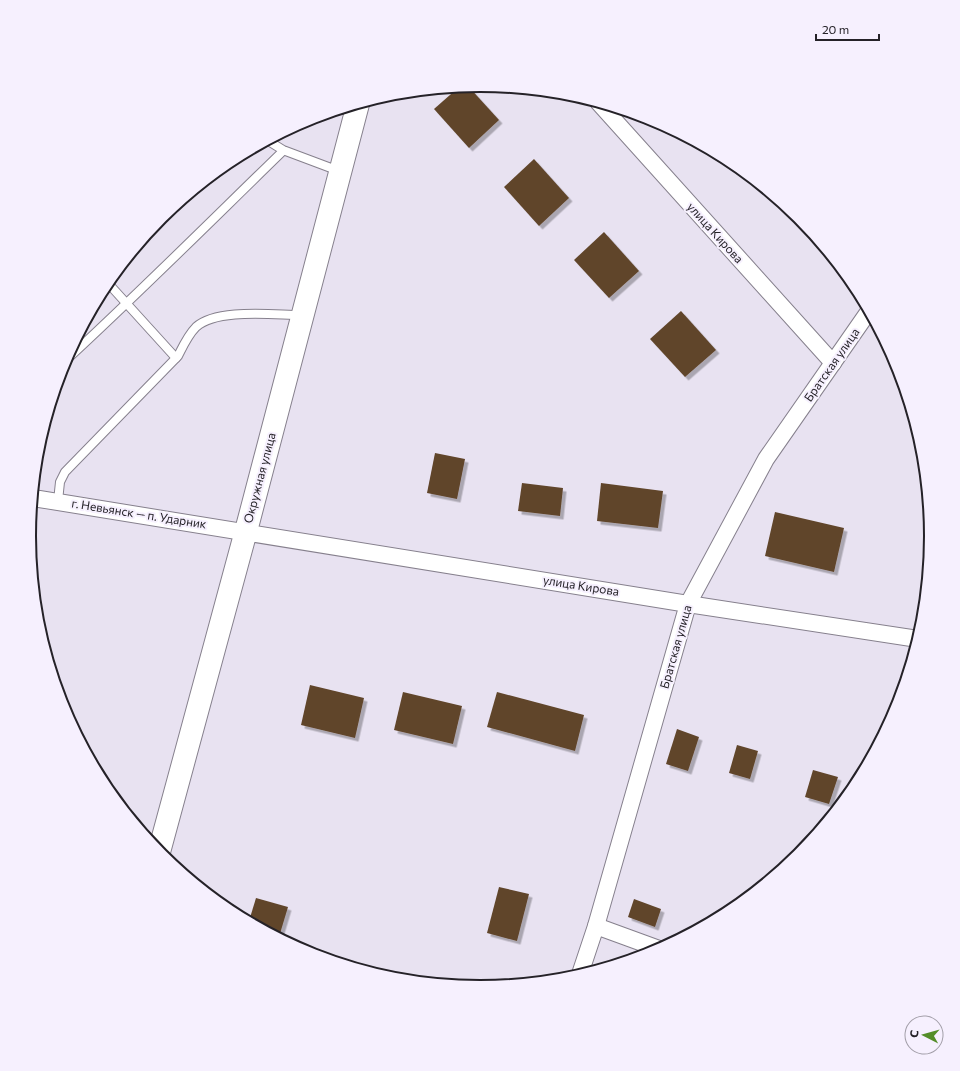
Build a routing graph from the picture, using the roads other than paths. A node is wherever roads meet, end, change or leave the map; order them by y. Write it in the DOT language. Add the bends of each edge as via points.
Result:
graph roads {
  1 [pos="356,109"];
  2 [pos="605,110"];
  3 [pos="272,143"];
  4 [pos="283,151"];
  5 [pos="339,171"];
  6 [pos="112,288"];
  7 [pos="127,304"];
  8 [pos="302,315"];
  9 [pos="866,316"];
  10 [pos="77,351"];
  11 [pos="176,358"];
  12 [pos="833,363"];
  13 [pos="38,499"];
  14 [pos="58,502"];
  15 [pos="246,531"];
  16 [pos="688,604"];
  17 [pos="912,638"];
  18 [pos="161,844"];
  19 [pos="596,926"];
  20 [pos="650,946"];
  21 [pos="582,967"];
  1 -- 5 [label="street, Окружная улица"];
  2 -- 12 [label="street, улица Кирова"];
  3 -- 4 [label="lane"];
  4 -- 5 [label="lane"];
  4 -- 7 [label="lane"];
  5 -- 8 [label="street, Окружная улица"];
  6 -- 7 [label="lane"];
  7 -- 10 [label="lane"];
  7 -- 11 [label="lane"];
  8 -- 11 [label="lane" via="246,314 215,317 196,327"];
  8 -- 15 [label="street, Окружная улица"];
  9 -- 12 [label="street, Братская улица"];
  11 -- 14 [label="lane" via="65,472 60,482"];
  12 -- 16 [label="street, Братская улица" via="766,459"];
  13 -- 14 [label="street, г. Невьянск — п. Ударник"];
  14 -- 15 [label="street, г. Невьянск — п. Ударник"];
  15 -- 16 [label="street, улица Кирова"];
  15 -- 18 [label="street, Окружная улица"];
  16 -- 17 [label="street, улица Кирова"];
  16 -- 19 [label="street, Братская улица"];
  19 -- 20 [label="street"];
  19 -- 21 [label="street, Братская улица"];
}
